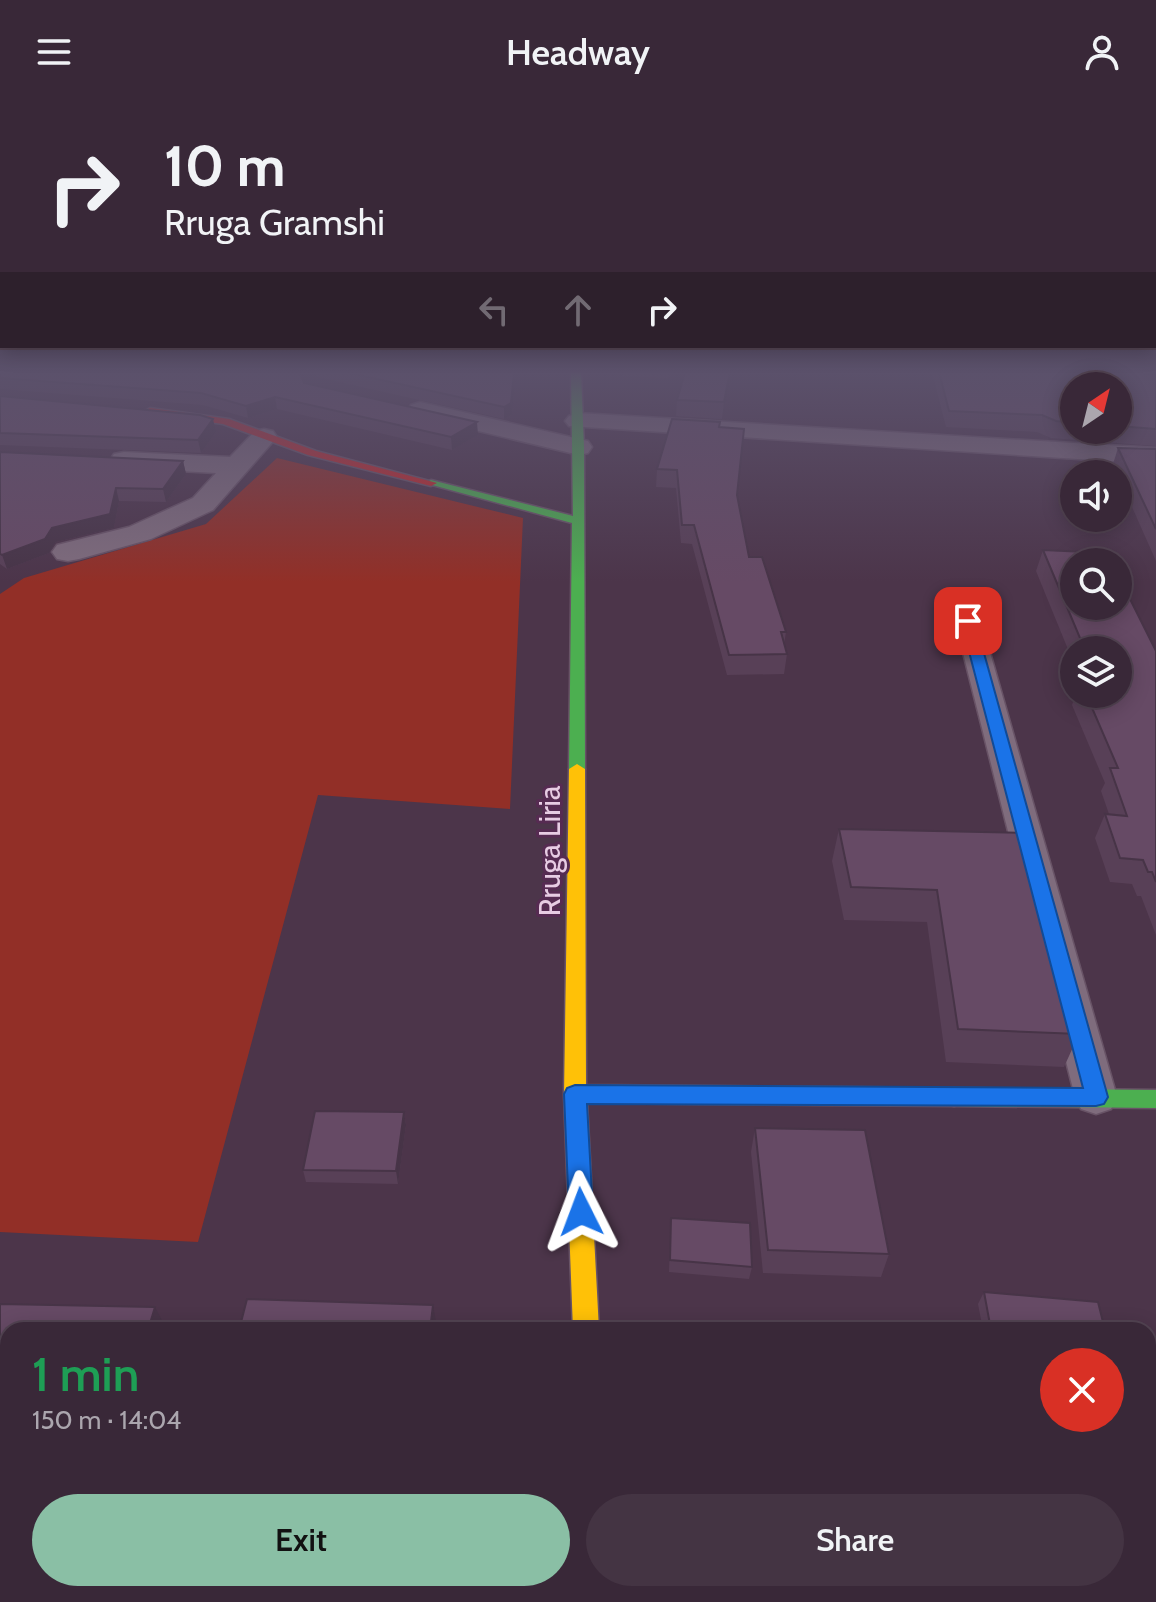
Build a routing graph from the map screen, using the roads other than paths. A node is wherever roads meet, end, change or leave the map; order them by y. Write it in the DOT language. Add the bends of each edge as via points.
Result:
graph roads {
  1 [pos="259,442"];
  2 [pos="279,442"];
  3 [pos="578,442"];
  4 [pos="786,442"];
  5 [pos="1156,456"];
  6 [pos="98,459"];
  7 [pos="236,466"];
  8 [pos="579,521"];
  9 [pos="68,552"];
  10 [pos="968,621"];
  11 [pos="575,1094"];
  12 [pos="1096,1097"];
  13 [pos="1156,1099"];
  14 [pos="586,1322"];
  1 -- 7 [label="street"];
  2 -- 8 [label="main road"];
  3 -- 8 [label="main road, Rruga Liria"];
  4 -- 5 [label="street"];
  6 -- 7 [label="street"];
  7 -- 9 [label="street" via="203,504 180,516"];
  8 -- 11 [label="main road, Rruga Liria"];
  10 -- 12 [label="lane"];
  11 -- 12 [label="main road"];
  11 -- 14 [label="main road, Rruga Liria"];
  12 -- 13 [label="main road"];
}
